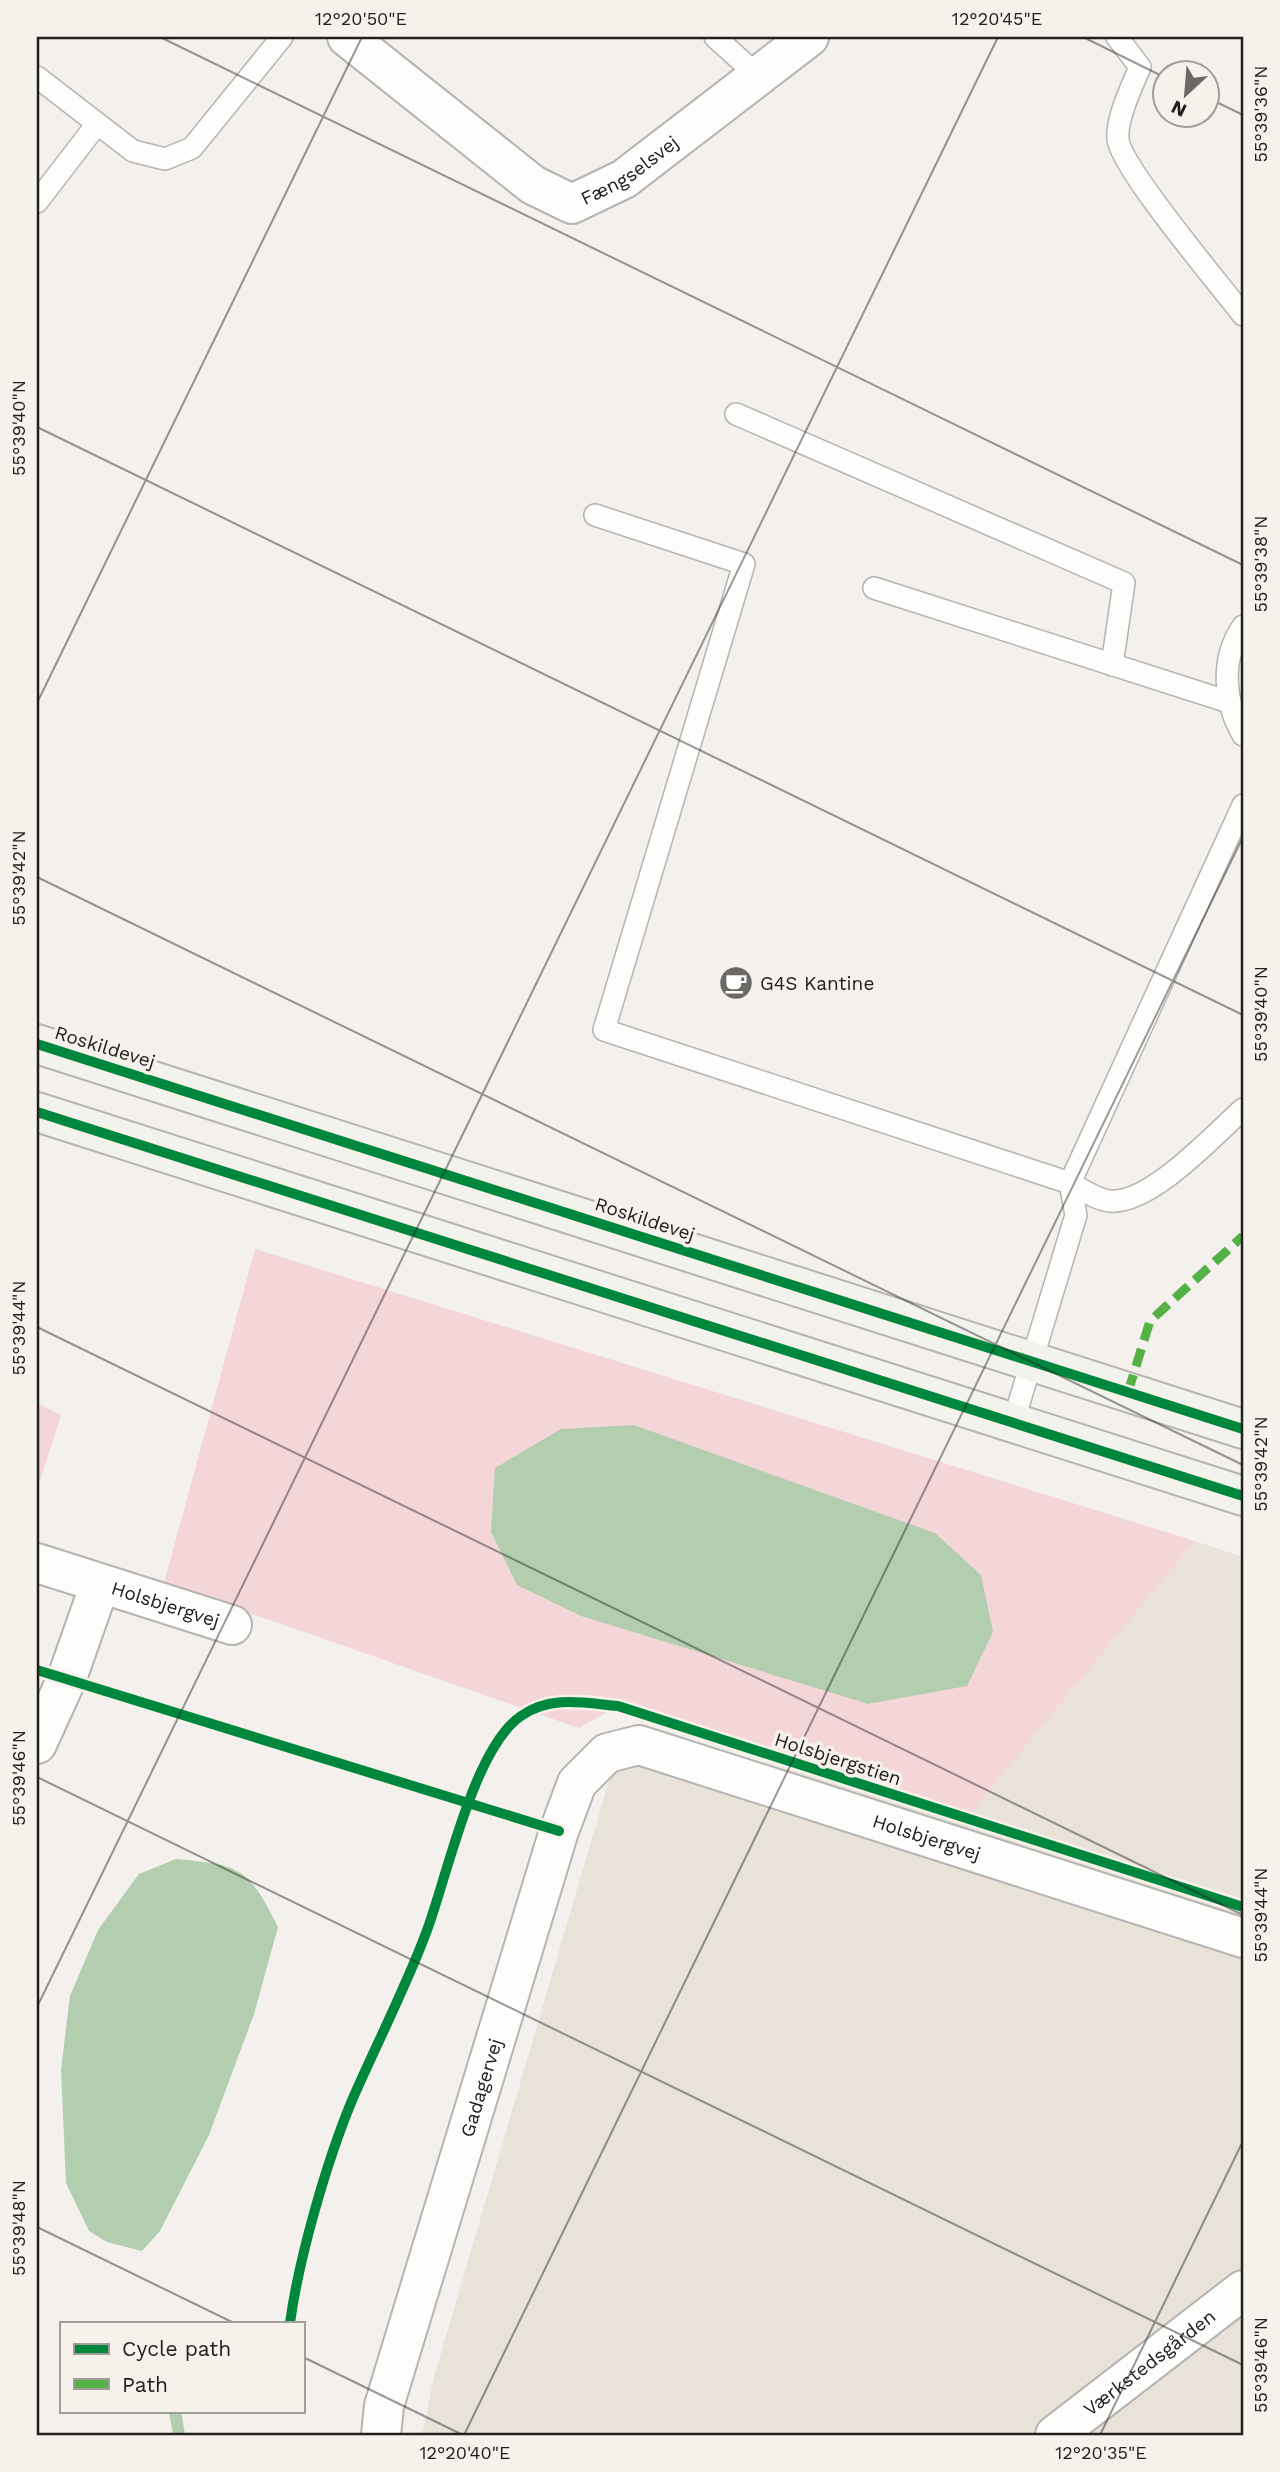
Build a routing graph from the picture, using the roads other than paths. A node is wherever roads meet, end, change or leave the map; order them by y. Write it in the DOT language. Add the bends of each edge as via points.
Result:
graph roads {
  1 [pos="282,37"];
  2 [pos="347,37"];
  3 [pos="715,37"];
  4 [pos="810,37"];
  5 [pos="1117,37"];
  6 [pos="758,76"];
  7 [pos="37,77"];
  8 [pos="97,124"];
  9 [pos="37,202"];
  10 [pos="1243,315"];
  11 [pos="736,414"];
  12 [pos="595,515"];
  13 [pos="874,588"];
  14 [pos="1243,626"];
  15 [pos="1112,664"];
  16 [pos="1229,702"];
  17 [pos="1243,735"];
  18 [pos="1243,806"];
  19 [pos="37,1044"];
  20 [pos="1243,1109"];
  21 [pos="37,1112"];
  22 [pos="1070,1183"];
  23 [pos="1031,1361"];
  24 [pos="1013,1423"];
  25 [pos="1243,1429"];
  26 [pos="1243,1496"];
  27 [pos="37,1563"];
  28 [pos="100,1584"];
  29 [pos="232,1625"];
  30 [pos="37,1744"];
  31 [pos="607,1753"];
  32 [pos="1243,1938"];
  33 [pos="1243,2290"];
  34 [pos="382,2435"];
  35 [pos="1055,2435"];
  1 -- 8 [label="lane" via="192,148 165,159 134,151"];
  2 -- 6 [label="street, Fængselsvej" via="533,185 572,204 624,179"];
  3 -- 6 [label="lane"];
  4 -- 6 [label="street, Fængselsvej"];
  5 -- 10 [label="lane" via="1140,67 1127,98 1118,140 1127,160"];
  7 -- 8 [label="lane"];
  8 -- 9 [label="lane"];
  11 -- 15 [label="lane" via="1124,583"];
  12 -- 22 [label="lane" via="744,564 604,1030"];
  13 -- 15 [label="lane"];
  14 -- 16 [label="lane" via="1227,668"];
  15 -- 16 [label="lane"];
  16 -- 17 [label="lane"];
  18 -- 22 [label="lane"];
  19 -- 23 [label="main road, Roskildevej"];
  20 -- 22 [label="lane" via="1168,1175 1130,1200 1108,1201"];
  21 -- 24 [label="main road"];
  22 -- 23 [label="lane" via="1076,1215"];
  23 -- 24 [label="lane"];
  23 -- 25 [label="main road, Roskildevej"];
  24 -- 26 [label="main road"];
  27 -- 28 [label="street, Holsbjergvej"];
  28 -- 29 [label="street, Holsbjergvej"];
  28 -- 30 [label="street, Holsbjergvej" via="67,1678"];
  31 -- 32 [label="street, Holsbjergvej" via="639,1745"];
  31 -- 34 [label="street, Gadagervej" via="577,1783 559,1831 384,2406"];
  33 -- 35 [label="street, Værkstedsgården"];
}
